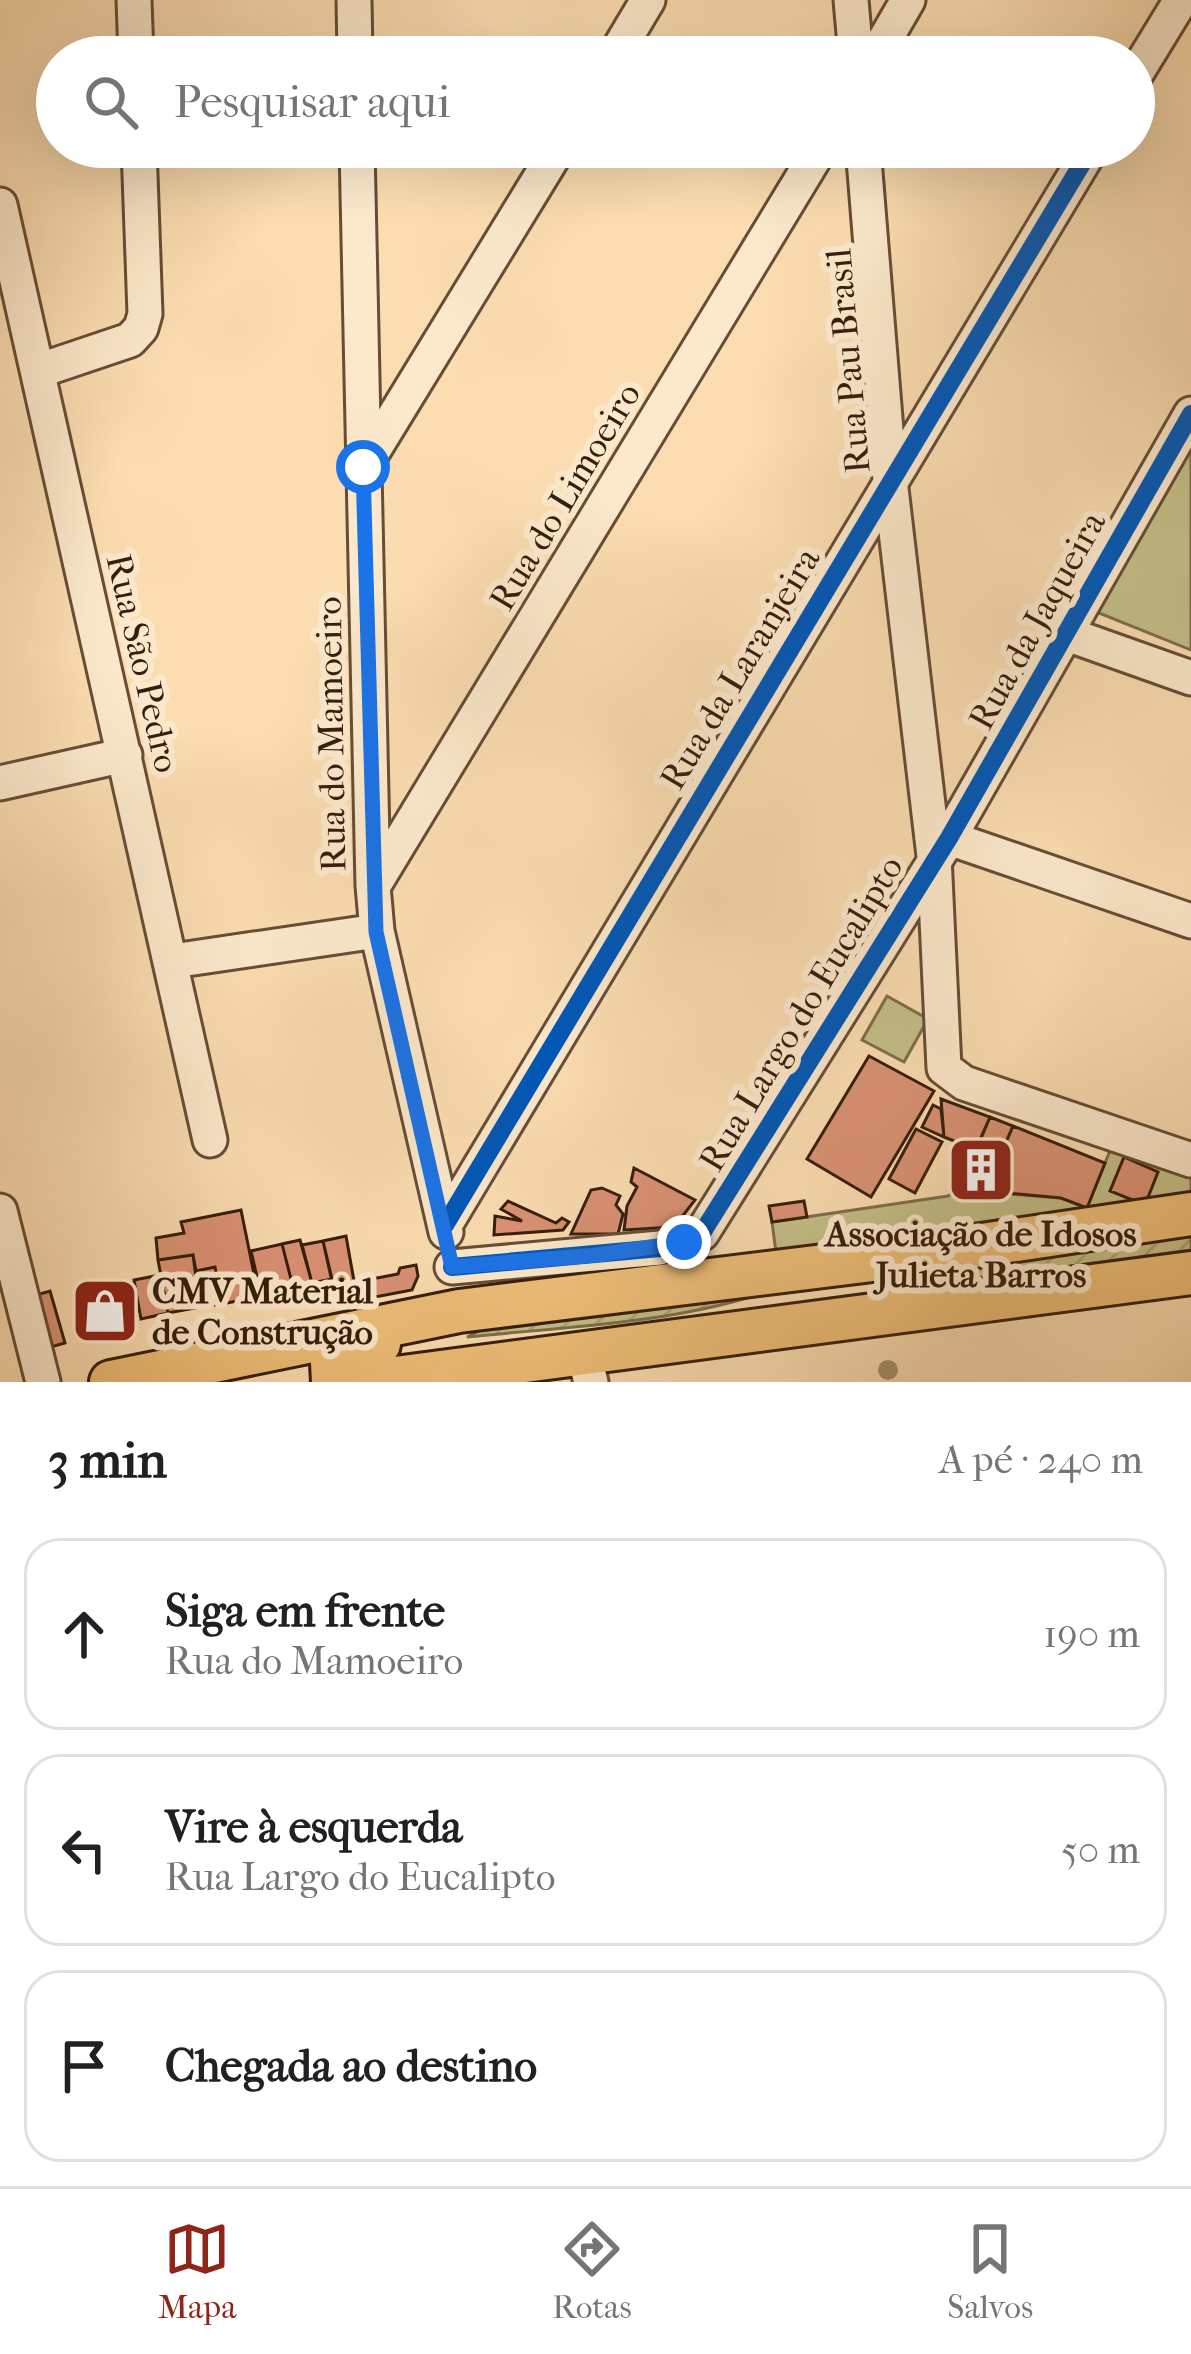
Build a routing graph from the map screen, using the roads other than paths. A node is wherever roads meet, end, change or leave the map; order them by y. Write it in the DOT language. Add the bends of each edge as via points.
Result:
graph roads {
  1 [pos="134,0"];
  2 [pos="355,0"];
  3 [pos="377,0"];
  4 [pos="648,0"];
  5 [pos="851,0"];
  6 [pos="908,0"];
  7 [pos="1181,0"];
  8 [pos="135,36"];
  9 [pos="355,36"];
  10 [pos="360,36"];
  11 [pos="627,36"];
  12 [pos="854,36"];
  13 [pos="887,36"];
  14 [pos="1155,43"];
  15 [pos="140,168"];
  16 [pos="357,168"];
  17 [pos="546,168"];
  18 [pos="808,168"];
  19 [pos="865,168"];
  20 [pos="1079,168"];
  21 [pos="0,205"];
  22 [pos="38,371"];
  23 [pos="1191,413"];
  24 [pos="363,467"];
  25 [pos="890,480"];
  26 [pos="1067,634"];
  27 [pos="1191,678"];
  28 [pos="125,755"];
  29 [pos="0,784"];
  30 [pos="942,847"];
  31 [pos="373,886"];
  32 [pos="1191,921"];
  33 [pos="376,932"];
  34 [pos="172,961"];
  35 [pos="210,1140"];
  36 [pos="1191,1160"];
  37 [pos="0,1211"];
  38 [pos="1191,1214"];
  39 [pos="445,1225"];
  40 [pos="921,1254"];
  41 [pos="452,1267"];
  42 [pos="1191,1273"];
  43 [pos="529,1301"];
  44 [pos="459,1311"];
  45 [pos="730,1332"];
  46 [pos="587,1367"];
  47 [pos="43,1382"];
  48 [pos="111,1382"];
  49 [pos="333,1382"];
  50 [pos="365,1382"];
  1 -- 8 [label="street"];
  2 -- 9 [label="street"];
  3 -- 10 [label="street"];
  4 -- 11 [label="street"];
  5 -- 12 [label="street"];
  6 -- 13 [label="street"];
  7 -- 14 [label="street"];
  15 -- 22 [label="street" via="141,328 130,340"];
  16 -- 24 [label="street, Rua do Mamoeiro"];
  17 -- 24 [label="street"];
  18 -- 31 [label="street, Rua do Limoeiro"];
  19 -- 25 [label="street, Rua Pau Brasil"];
  20 -- 25 [label="street, Rua da Laranjeira"];
  21 -- 22 [label="street, Rua São Pedro"];
  22 -- 28 [label="street, Rua São Pedro"];
  23 -- 26 [label="street, Rua da Jaqueira"];
  24 -- 31 [label="street, Rua do Mamoeiro"];
  25 -- 30 [label="street, Rua Pau Brasil"];
  25 -- 39 [label="street, Rua da Laranjeira"];
  26 -- 27 [label="street"];
  26 -- 30 [label="street, Rua da Jaqueira"];
  28 -- 29 [label="street"];
  28 -- 34 [label="street, Rua São Pedro"];
  30 -- 32 [label="street"];
  30 -- 36 [label="street, Rua Largo do Eucalipto" via="944,1068 964,1083"];
  30 -- 41 [label="street, Rua Largo do Eucalipto" via="702,1233 660,1248"];
  31 -- 33 [label="street, Rua do Mamoeiro"];
  33 -- 34 [label="street"];
  33 -- 39 [label="street, Rua do Mamoeiro"];
  34 -- 35 [label="street, Rua São Pedro"];
  37 -- 47 [label="street"];
  38 -- 40 [label="main road"];
  39 -- 41 [label="street, Rua do Mamoeiro"];
  40 -- 43 [label="main road"];
  40 -- 45 [label="main road" via="917,1275 898,1286 781,1303"];
  41 -- 44 [label="street, Rua do Mamoeiro"];
  42 -- 45 [label="main road"];
  43 -- 44 [label="main road"];
  43 -- 49 [label="main road" via="476,1325 337,1355"];
  44 -- 48 [label="main road"];
  45 -- 46 [label="main road"];
  46 -- 50 [label="main road"];
}
